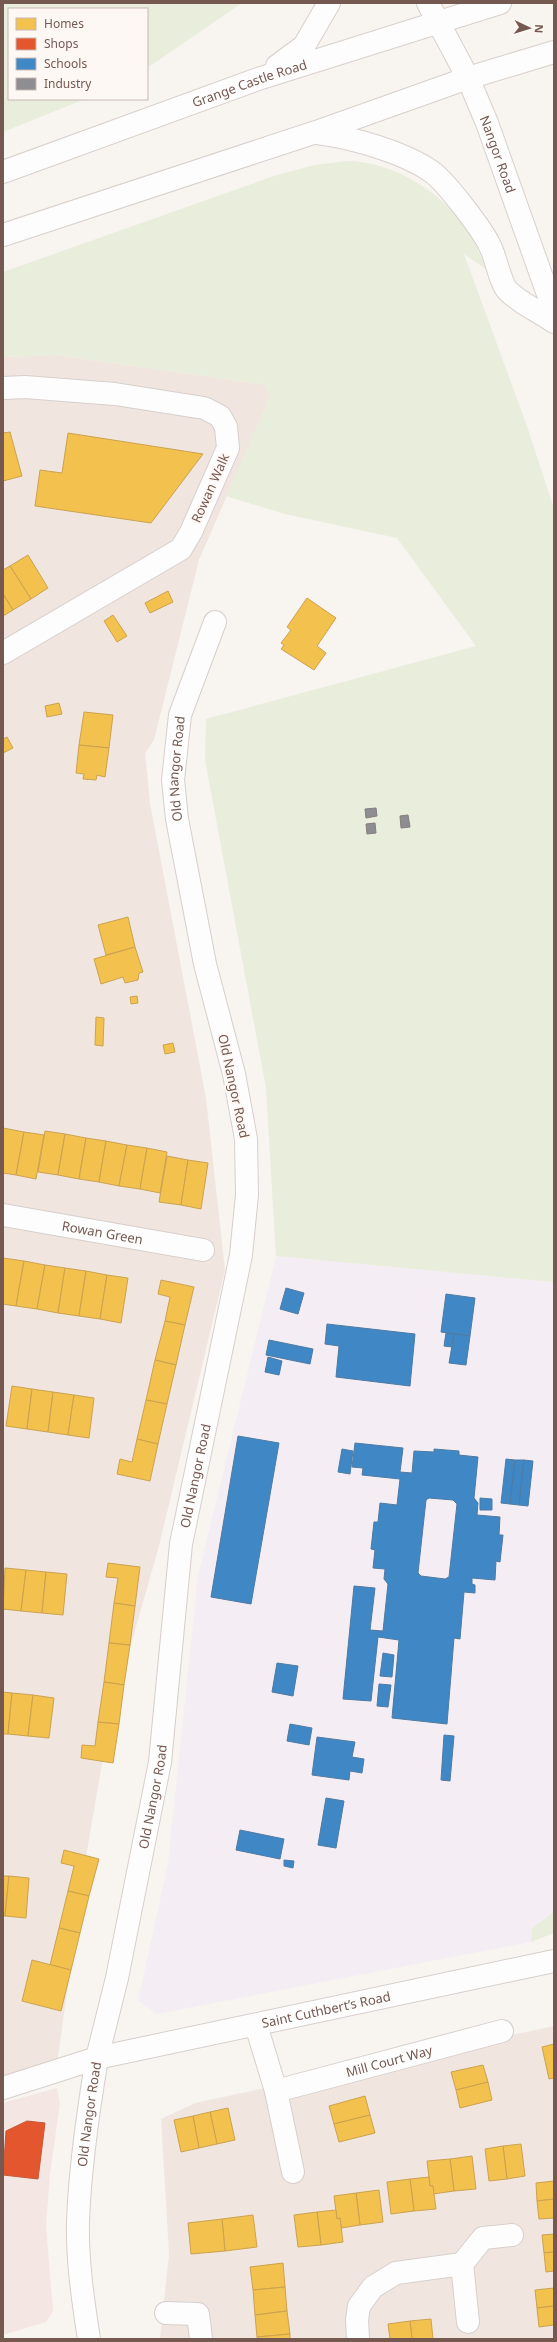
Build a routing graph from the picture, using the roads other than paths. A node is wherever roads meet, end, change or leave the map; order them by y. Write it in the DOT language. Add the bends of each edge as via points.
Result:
graph roads {
  1 [pos="329,3"];
  2 [pos="500,3"];
  3 [pos="432,12"];
  4 [pos="554,52"];
  5 [pos="261,78"];
  6 [pos="468,78"];
  7 [pos="316,132"];
  8 [pos="3,172"];
  9 [pos="3,235"];
  10 [pos="554,311"];
  11 [pos="554,322"];
  12 [pos="3,388"];
  13 [pos="215,622"];
  14 [pos="3,654"];
  15 [pos="3,1215"];
  16 [pos="203,1250"];
  17 [pos="554,1960"];
  18 [pos="256,2025"];
  19 [pos="502,2031"];
  20 [pos="97,2058"];
  21 [pos="3,2088"];
  22 [pos="276,2091"];
  23 [pos="293,2172"];
  24 [pos="512,2235"];
  25 [pos="462,2264"];
  26 [pos="166,2313"];
  27 [pos="468,2322"];
  28 [pos="89,2339"];
  29 [pos="201,2339"];
  30 [pos="358,2339"];
  1 -- 5 [label="street" via="304,46"];
  2 -- 3 [label="street, Grange Castle Road"];
  3 -- 5 [label="street, Grange Castle Road"];
  3 -- 6 [label="street, Nangor Road"];
  4 -- 6 [label="street"];
  5 -- 8 [label="street, Grange Castle Road"];
  6 -- 7 [label="street"];
  6 -- 10 [label="street, Nangor Road" via="487,123"];
  7 -- 9 [label="street"];
  7 -- 11 [label="street" via="366,144 405,158 432,172 461,204 490,245 507,291"];
  12 -- 14 [label="street, Rowan Walk" via="25,387 115,394 204,408 220,416 226,427 228,448 191,532 180,549"];
  13 -- 20 [label="street, Old Nangor Road" via="180,715 173,780 177,819 205,964 234,1074 246,1138 247,1195 241,1255 181,1544 160,1762 117,1978"];
  15 -- 16 [label="street, Rowan Green"];
  17 -- 18 [label="street, Saint Cuthbert’s Road"];
  18 -- 20 [label="street, Saint Cuthbert’s Road"];
  18 -- 22 [label="street"];
  19 -- 22 [label="street, Mill Court Way"];
  20 -- 21 [label="street, Saint Cuthbert’s Road"];
  20 -- 28 [label="street, Old Nangor Road" via="85,2132 78,2222 82,2294"];
  22 -- 23 [label="street"];
  24 -- 25 [label="street" via="483,2238"];
  25 -- 27 [label="street"];
  25 -- 30 [label="street" via="396,2273 373,2287 359,2306"];
  26 -- 29 [label="street" via="198,2314"];
}
